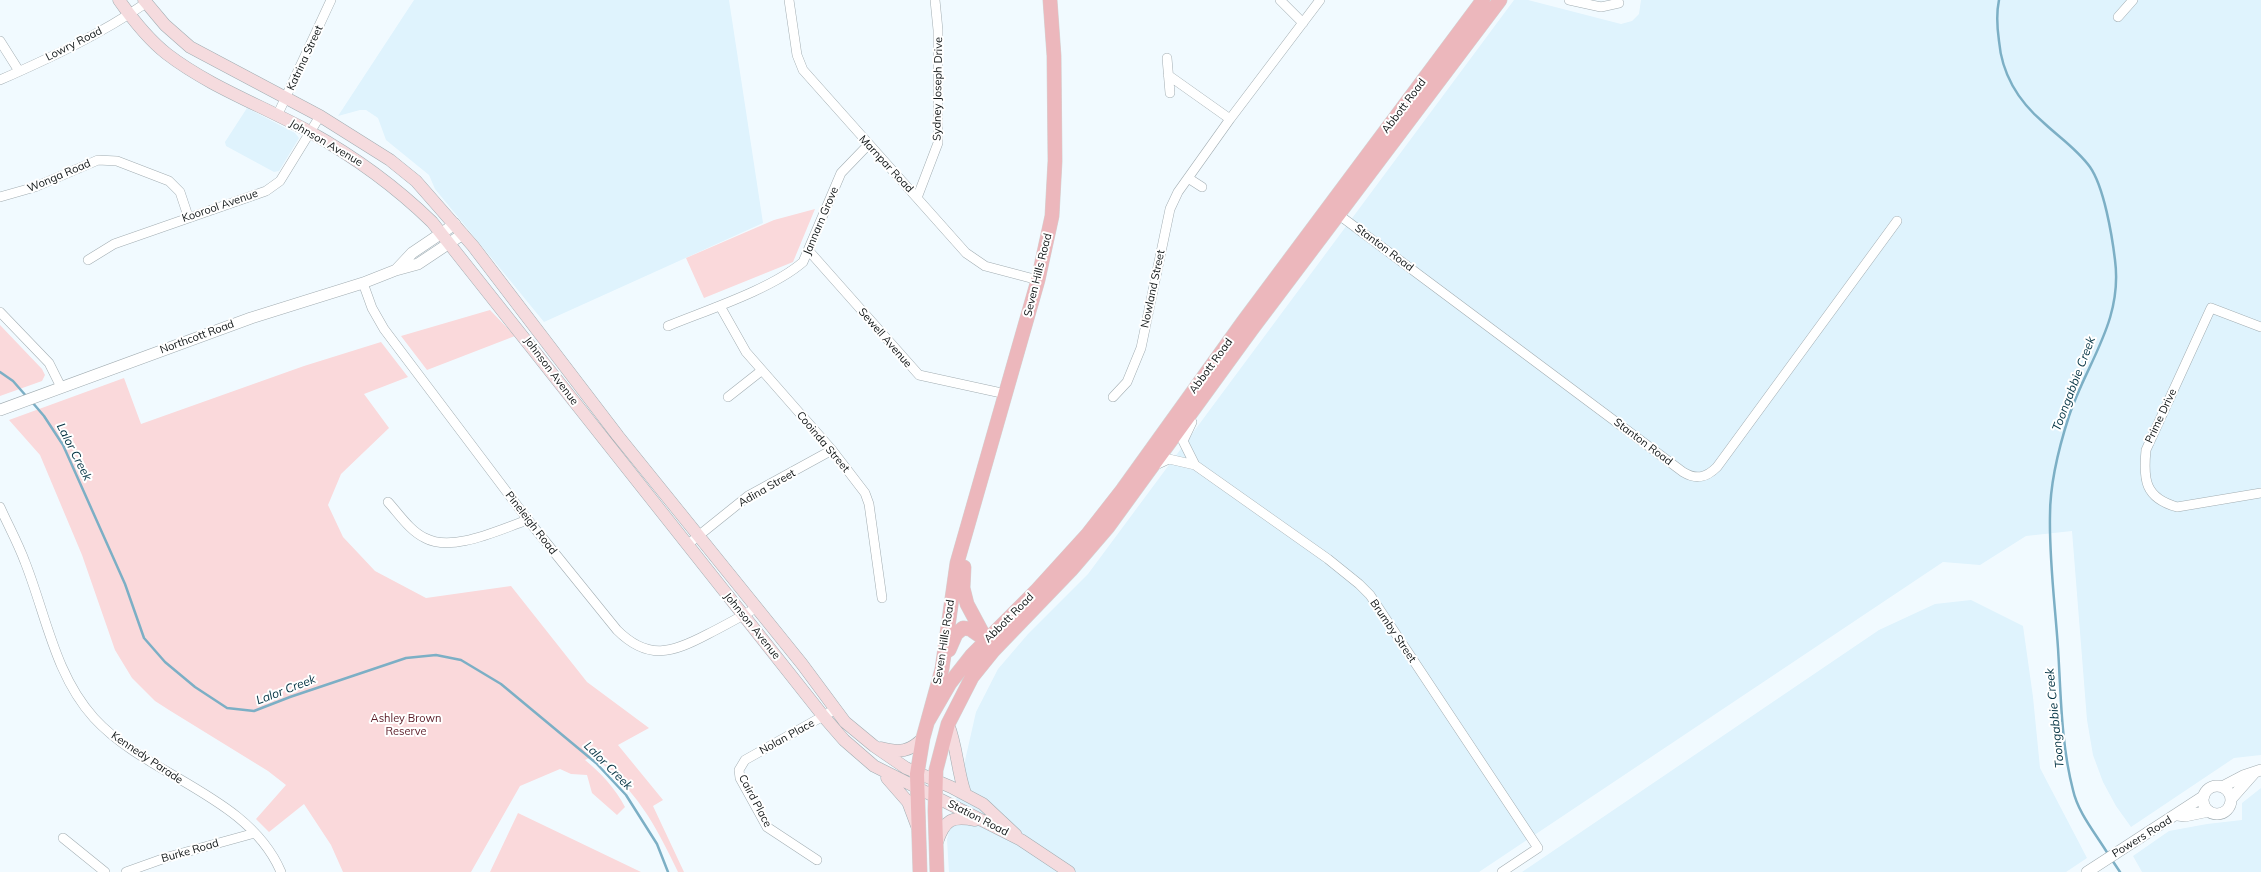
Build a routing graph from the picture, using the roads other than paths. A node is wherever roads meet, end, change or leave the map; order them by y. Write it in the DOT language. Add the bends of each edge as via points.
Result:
graph roads {
  1 [pos="119,0"];
  2 [pos="331,0"];
  3 [pos="789,0"];
  4 [pos="935,0"];
  5 [pos="1050,0"];
  6 [pos="1280,0"];
  7 [pos="1320,0"];
  8 [pos="1483,0"];
  9 [pos="1500,0"];
  10 [pos="1569,0"];
  11 [pos="2133,0"];
  12 [pos="145,1"];
  13 [pos="1619,3"];
  14 [pos="129,14"];
  15 [pos="2118,18"];
  16 [pos="1303,23"];
  17 [pos="0,41"];
  18 [pos="1167,58"];
  19 [pos="19,72"];
  20 [pos="1168,75"];
  21 [pos="0,80"];
  22 [pos="1170,93"];
  23 [pos="287,98"];
  24 [pos="277,116"];
  25 [pos="320,116"];
  26 [pos="1230,120"];
  27 [pos="310,132"];
  28 [pos="868,145"];
  29 [pos="1188,178"];
  30 [pos="1202,187"];
  31 [pos="0,197"];
  32 [pos="918,198"];
  33 [pos="1333,210"];
  34 [pos="188,216"];
  35 [pos="1897,221"];
  36 [pos="455,224"];
  37 [pos="442,233"];
  38 [pos="463,234"];
  39 [pos="450,243"];
  40 [pos="809,251"];
  41 [pos="88,260"];
  42 [pos="396,270"];
  43 [pos="1038,280"];
  44 [pos="363,283"];
  45 [pos="720,306"];
  46 [pos="0,312"];
  47 [pos="668,326"];
  48 [pos="2261,327"];
  49 [pos="761,371"];
  50 [pos="60,387"];
  51 [pos="1209,388"];
  52 [pos="1006,394"];
  53 [pos="728,397"];
  54 [pos="1113,397"];
  55 [pos="5,408"];
  56 [pos="832,450"];
  57 [pos="1195,465"];
  58 [pos="1150,469"];
  59 [pos="2261,493"];
  60 [pos="388,502"];
  61 [pos="0,507"];
  62 [pos="528,520"];
  63 [pos="698,536"];
  64 [pos="964,542"];
  65 [pos="687,545"];
  66 [pos="882,598"];
  67 [pos="756,608"];
  68 [pos="743,615"];
  69 [pos="990,646"];
  70 [pos="942,669"];
  71 [pos="834,710"];
  72 [pos="824,717"];
  73 [pos="928,721"];
  74 [pos="948,724"];
  75 [pos="923,738"];
  76 [pos="874,746"];
  77 [pos="741,765"];
  78 [pos="874,766"];
  79 [pos="2258,772"];
  80 [pos="917,774"];
  81 [pos="935,781"];
  82 [pos="2222,787"];
  83 [pos="916,788"];
  84 [pos="965,794"];
  85 [pos="2204,796"];
  86 [pos="935,797"];
  87 [pos="2231,799"];
  88 [pos="2209,811"];
  89 [pos="2178,815"];
  90 [pos="984,821"];
  91 [pos="919,829"];
  92 [pos="255,833"];
  93 [pos="63,838"];
  94 [pos="1021,840"];
  95 [pos="936,843"];
  96 [pos="817,860"];
  97 [pos="2091,870"];
  98 [pos="105,872"];
  99 [pos="126,872"];
  100 [pos="281,872"];
  101 [pos="920,872"];
  102 [pos="938,872"];
  103 [pos="1069,872"];
  104 [pos="1502,872"];
  1 -- 14 [label="main road, Johnson Avenue"];
  2 -- 23 [label="street, Katrina Street"];
  3 -- 28 [label="street, Marnpar Road" via="797,55 803,70"];
  4 -- 32 [label="street, Sydney Joseph Drive" via="938,30 938,144"];
  5 -- 43 [label="main road, Seven Hills Road" via="1054,56 1054,195 1047,245"];
  6 -- 16 [label="street"];
  7 -- 16 [label="street, Nowland Street"];
  8 -- 33 [label="main road, Abbott Road"];
  9 -- 33 [label="main road, Abbott Road"];
  10 -- 13 [label="street" via="1601,7"];
  11 -- 15 [label="street"];
  12 -- 14 [label="street, Lowry Road"];
  12 -- 23 [label="main road, Johnson Avenue" via="165,25 190,46"];
  14 -- 19 [label="street, Lowry Road"];
  14 -- 24 [label="main road, Johnson Avenue" via="168,55 204,78"];
  16 -- 26 [label="street, Nowland Street"];
  17 -- 19 [label="street"];
  18 -- 20 [label="street"];
  19 -- 21 [label="street, Lowry Road"];
  20 -- 22 [label="street"];
  20 -- 26 [label="street"];
  23 -- 24 [label="street, Katrina Street"];
  23 -- 25 [label="main road, Johnson Avenue"];
  24 -- 27 [label="main road, Johnson Avenue"];
  25 -- 27 [label="street, Koorool Avenue"];
  25 -- 36 [label="main road, Johnson Avenue" via="406,172"];
  26 -- 29 [label="street, Nowland Street"];
  27 -- 34 [label="street, Koorool Avenue" via="280,181 266,191"];
  27 -- 37 [label="main road, Johnson Avenue" via="388,182"];
  28 -- 32 [label="street, Marnpar Road"];
  28 -- 40 [label="street, Jannarn Grove" via="841,173"];
  29 -- 30 [label="street"];
  29 -- 54 [label="street, Nowland Street" via="1170,209 1141,348 1127,382"];
  31 -- 34 [label="street, Wonga Road" via="35,187 98,160 118,161 169,181 180,192"];
  32 -- 43 [label="street, Marnpar Road" via="966,253 986,266"];
  33 -- 35 [label="street, Stanton Road" via="1683,472 1696,478 1710,474 1717,467"];
  33 -- 51 [label="main road, Abbott Road"];
  33 -- 69 [label="main road, Abbott Road" via="1087,535"];
  34 -- 41 [label="street, Koorool Avenue" via="114,244"];
  36 -- 37 [label="street, Northcott Road"];
  36 -- 38 [label="main road, Johnson Avenue"];
  37 -- 39 [label="main road, Johnson Avenue"];
  37 -- 42 [label="street, Northcott Road" via="412,253"];
  38 -- 39 [label="street, Northcott Road"];
  38 -- 63 [label="main road, Johnson Avenue"];
  39 -- 42 [label="street, Northcott Road" via="418,264"];
  39 -- 65 [label="main road, Johnson Avenue"];
  40 -- 45 [label="street, Jannarn Grove" via="803,262 793,271"];
  40 -- 52 [label="street, Sewell Avenue" via="919,375"];
  42 -- 44 [label="street, Northcott Road"];
  43 -- 52 [label="main road, Seven Hills Road"];
  44 -- 50 [label="street, Northcott Road" via="250,318"];
  44 -- 62 [label="street, Pineleigh Road" via="372,308 384,329"];
  45 -- 47 [label="street, Jannarn Grove"];
  45 -- 49 [label="street, Cooinda Street" via="737,339"];
  46 -- 50 [label="street" via="49,362"];
  48 -- 59 [label="street, Prime Drive" via="2211,308 2146,450 2145,476 2155,498 2177,507"];
  49 -- 53 [label="street"];
  49 -- 56 [label="street, Cooinda Street"];
  50 -- 55 [label="street, Northcott Road"];
  51 -- 57 [label="street, Brumby Street" via="1201,409 1182,441"];
  51 -- 58 [label="main road, Abbott Road"];
  52 -- 64 [label="main road, Seven Hills Road"];
  56 -- 63 [label="street, Adina Street" via="748,496"];
  56 -- 66 [label="street, Cooinda Street" via="865,493 869,504"];
  57 -- 58 [label="street, Brumby Street" via="1169,459"];
  57 -- 104 [label="street, Brumby Street" via="1328,559 1370,595 1538,848"];
  58 -- 69 [label="main road, Abbott Road" via="1087,552"];
  60 -- 62 [label="street" via="415,531 439,544 468,540"];
  61 -- 92 [label="street, Kennedy Parade" via="25,561 64,673 82,704 110,734 234,814"];
  62 -- 68 [label="street, Pineleigh Road" via="616,630 641,648 656,652 674,650"];
  63 -- 65 [label="street, Adina Street"];
  63 -- 67 [label="main road, Johnson Avenue"];
  64 -- 69 [label="main road, Seven Hills Road" via="964,596"];
  64 -- 70 [label="main road, Seven Hills Road" via="957,563"];
  65 -- 68 [label="main road, Johnson Avenue"];
  67 -- 68 [label="street, Pineleigh Road"];
  67 -- 71 [label="main road, Johnson Avenue" via="802,664"];
  68 -- 72 [label="main road, Johnson Avenue"];
  69 -- 70 [label="main road" via="970,629 963,628 959,630"];
  69 -- 73 [label="main road, Abbott Road" via="958,671"];
  69 -- 74 [label="main road, Abbott Road" via="965,688"];
  70 -- 73 [label="main road, Seven Hills Road"];
  71 -- 72 [label="street, Nolan Place"];
  71 -- 76 [label="main road, Johnson Avenue" via="858,735"];
  72 -- 77 [label="street, Nolan Place" via="748,758"];
  72 -- 78 [label="main road, Johnson Avenue" via="844,740"];
  73 -- 75 [label="main road, Seven Hills Road"];
  74 -- 81 [label="main road"];
  74 -- 84 [label="main road" via="956,743 960,779"];
  75 -- 76 [label="main road" via="907,751 894,752"];
  75 -- 80 [label="main road, Seven Hills Road"];
  76 -- 80 [label="main road, Johnson Avenue"];
  77 -- 96 [label="street, Caird Place" via="740,778 767,827"];
  78 -- 83 [label="main road, Johnson Avenue"];
  78 -- 91 [label="main road" via="908,802"];
  79 -- 82 [label="street" via="2243,776"];
  79 -- 87 [label="street"];
  80 -- 81 [label="main road, Johnson Avenue"];
  80 -- 83 [label="main road, Seven Hills Road"];
  81 -- 84 [label="main road, Station Road"];
  81 -- 86 [label="main road"];
  82 -- 85 [label="street" via="2210,788"];
  82 -- 87 [label="street"];
  83 -- 86 [label="main road, Johnson Avenue"];
  83 -- 91 [label="main road, Seven Hills Road"];
  84 -- 94 [label="main road, Station Road" via="983,804 1005,822"];
  85 -- 88 [label="street" via="2204,805"];
  85 -- 89 [label="street, Powers Road"];
  86 -- 90 [label="main road, Station Road"];
  86 -- 95 [label="main road"];
  87 -- 88 [label="street" via="2226,811 2217,814"];
  88 -- 89 [label="street, Powers Road"];
  89 -- 97 [label="street, Powers Road" via="2166,820"];
  90 -- 94 [label="main road, Station Road"];
  90 -- 95 [label="main road" via="962,817 950,820 942,828"];
  91 -- 101 [label="main road, Seven Hills Road"];
  92 -- 99 [label="street, Burke Road" via="168,857"];
  92 -- 100 [label="street, Kennedy Parade" via="266,845"];
  93 -- 98 [label="street"];
  94 -- 103 [label="main road, Station Road"];
  95 -- 102 [label="main road"];
}
